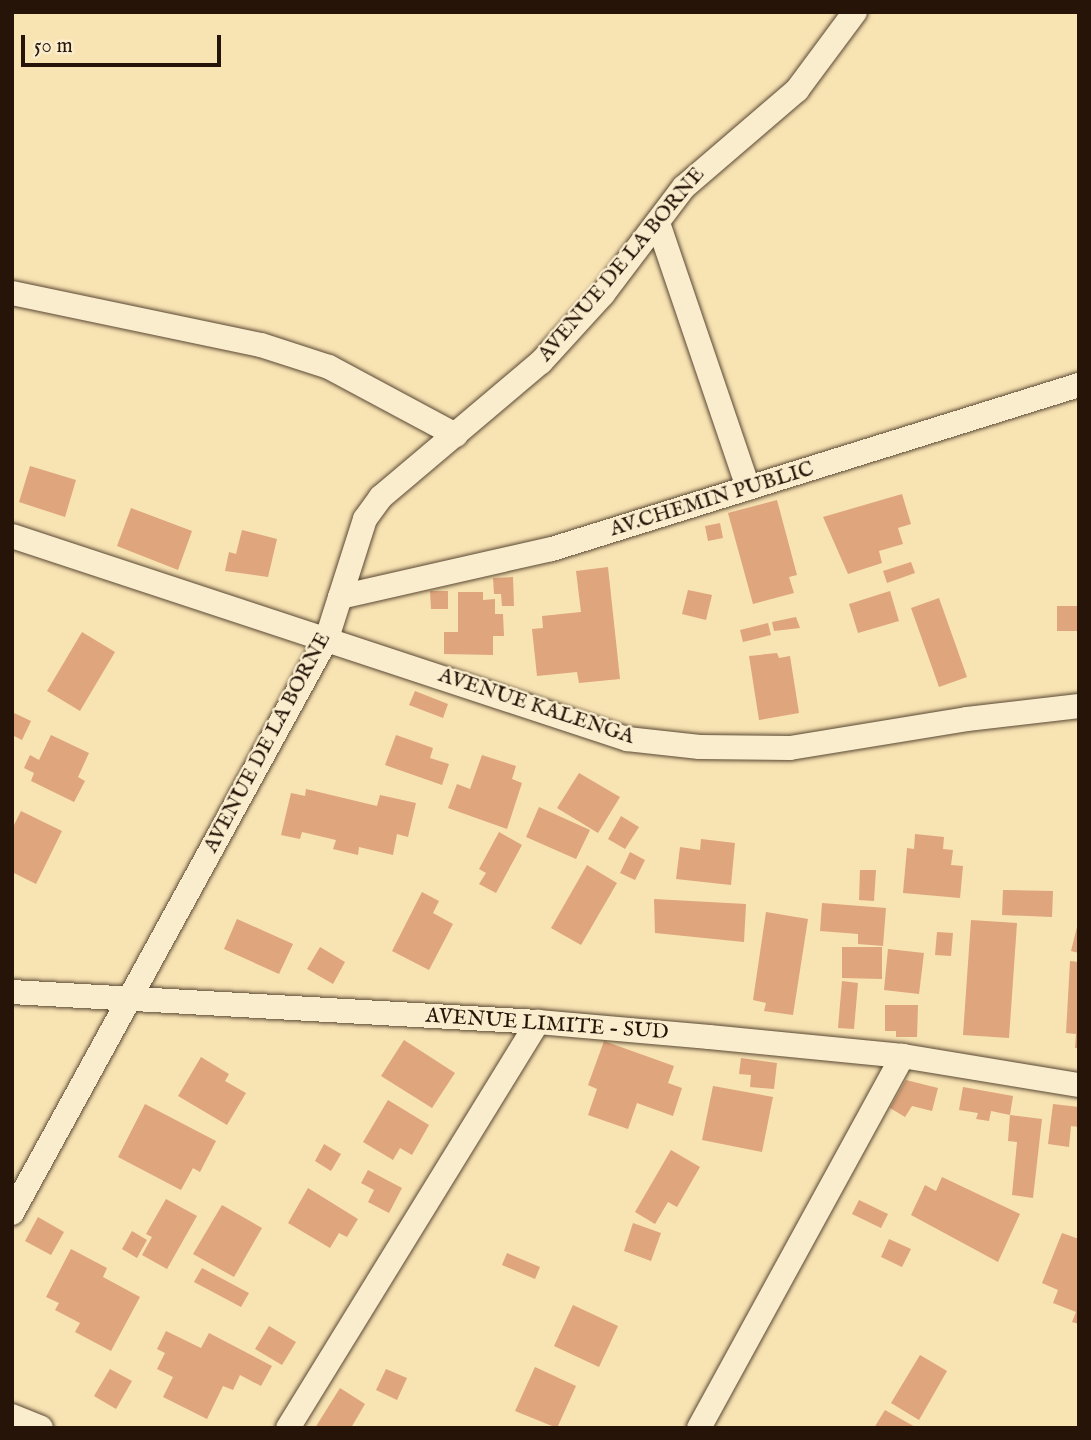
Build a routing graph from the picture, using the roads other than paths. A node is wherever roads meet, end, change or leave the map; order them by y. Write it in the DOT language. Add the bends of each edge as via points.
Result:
graph roads {
  1 [pos="855,12"];
  2 [pos="657,223"];
  3 [pos="12,293"];
  4 [pos="1079,385"];
  5 [pos="456,435"];
  6 [pos="748,488"];
  7 [pos="12,536"];
  8 [pos="340,597"];
  9 [pos="327,638"];
  10 [pos="1079,706"];
  11 [pos="12,992"];
  12 [pos="131,1001"];
  13 [pos="538,1022"];
  14 [pos="903,1056"];
  15 [pos="1079,1085"];
  16 [pos="12,1213"];
  17 [pos="12,1416"];
  18 [pos="41,1428"];
  19 [pos="288,1428"];
  20 [pos="699,1428"];
  1 -- 2 [label="street, AVENUE DE LA BORNE" via="797,90 684,187"];
  2 -- 5 [label="street, AVENUE DE LA BORNE" via="603,294 541,362"];
  2 -- 6 [label="street"];
  3 -- 5 [label="street" via="261,345 329,368"];
  4 -- 6 [label="street, AV.CHEMIN PUBLIC"];
  5 -- 8 [label="street, AVENUE DE LA BORNE" via="381,497 365,519"];
  6 -- 8 [label="street, AV.CHEMIN PUBLIC" via="552,549"];
  7 -- 9 [label="street, AVENUE KALENGA"];
  8 -- 9 [label="street, AVENUE DE LA BORNE"];
  9 -- 10 [label="street, AVENUE KALENGA" via="626,739 700,747 790,748"];
  9 -- 12 [label="street, AVENUE DE LA BORNE"];
  11 -- 12 [label="street, AVENUE LIMITE - SUD"];
  12 -- 13 [label="street, AVENUE LIMITE - SUD"];
  12 -- 16 [label="street, AVENUE DE LA BORNE"];
  13 -- 14 [label="street, AVENUE LIMITE - SUD"];
  13 -- 19 [label="street"];
  14 -- 15 [label="street, AVENUE LIMITE - SUD"];
  14 -- 20 [label="street"];
  17 -- 18 [label="street"];
}
